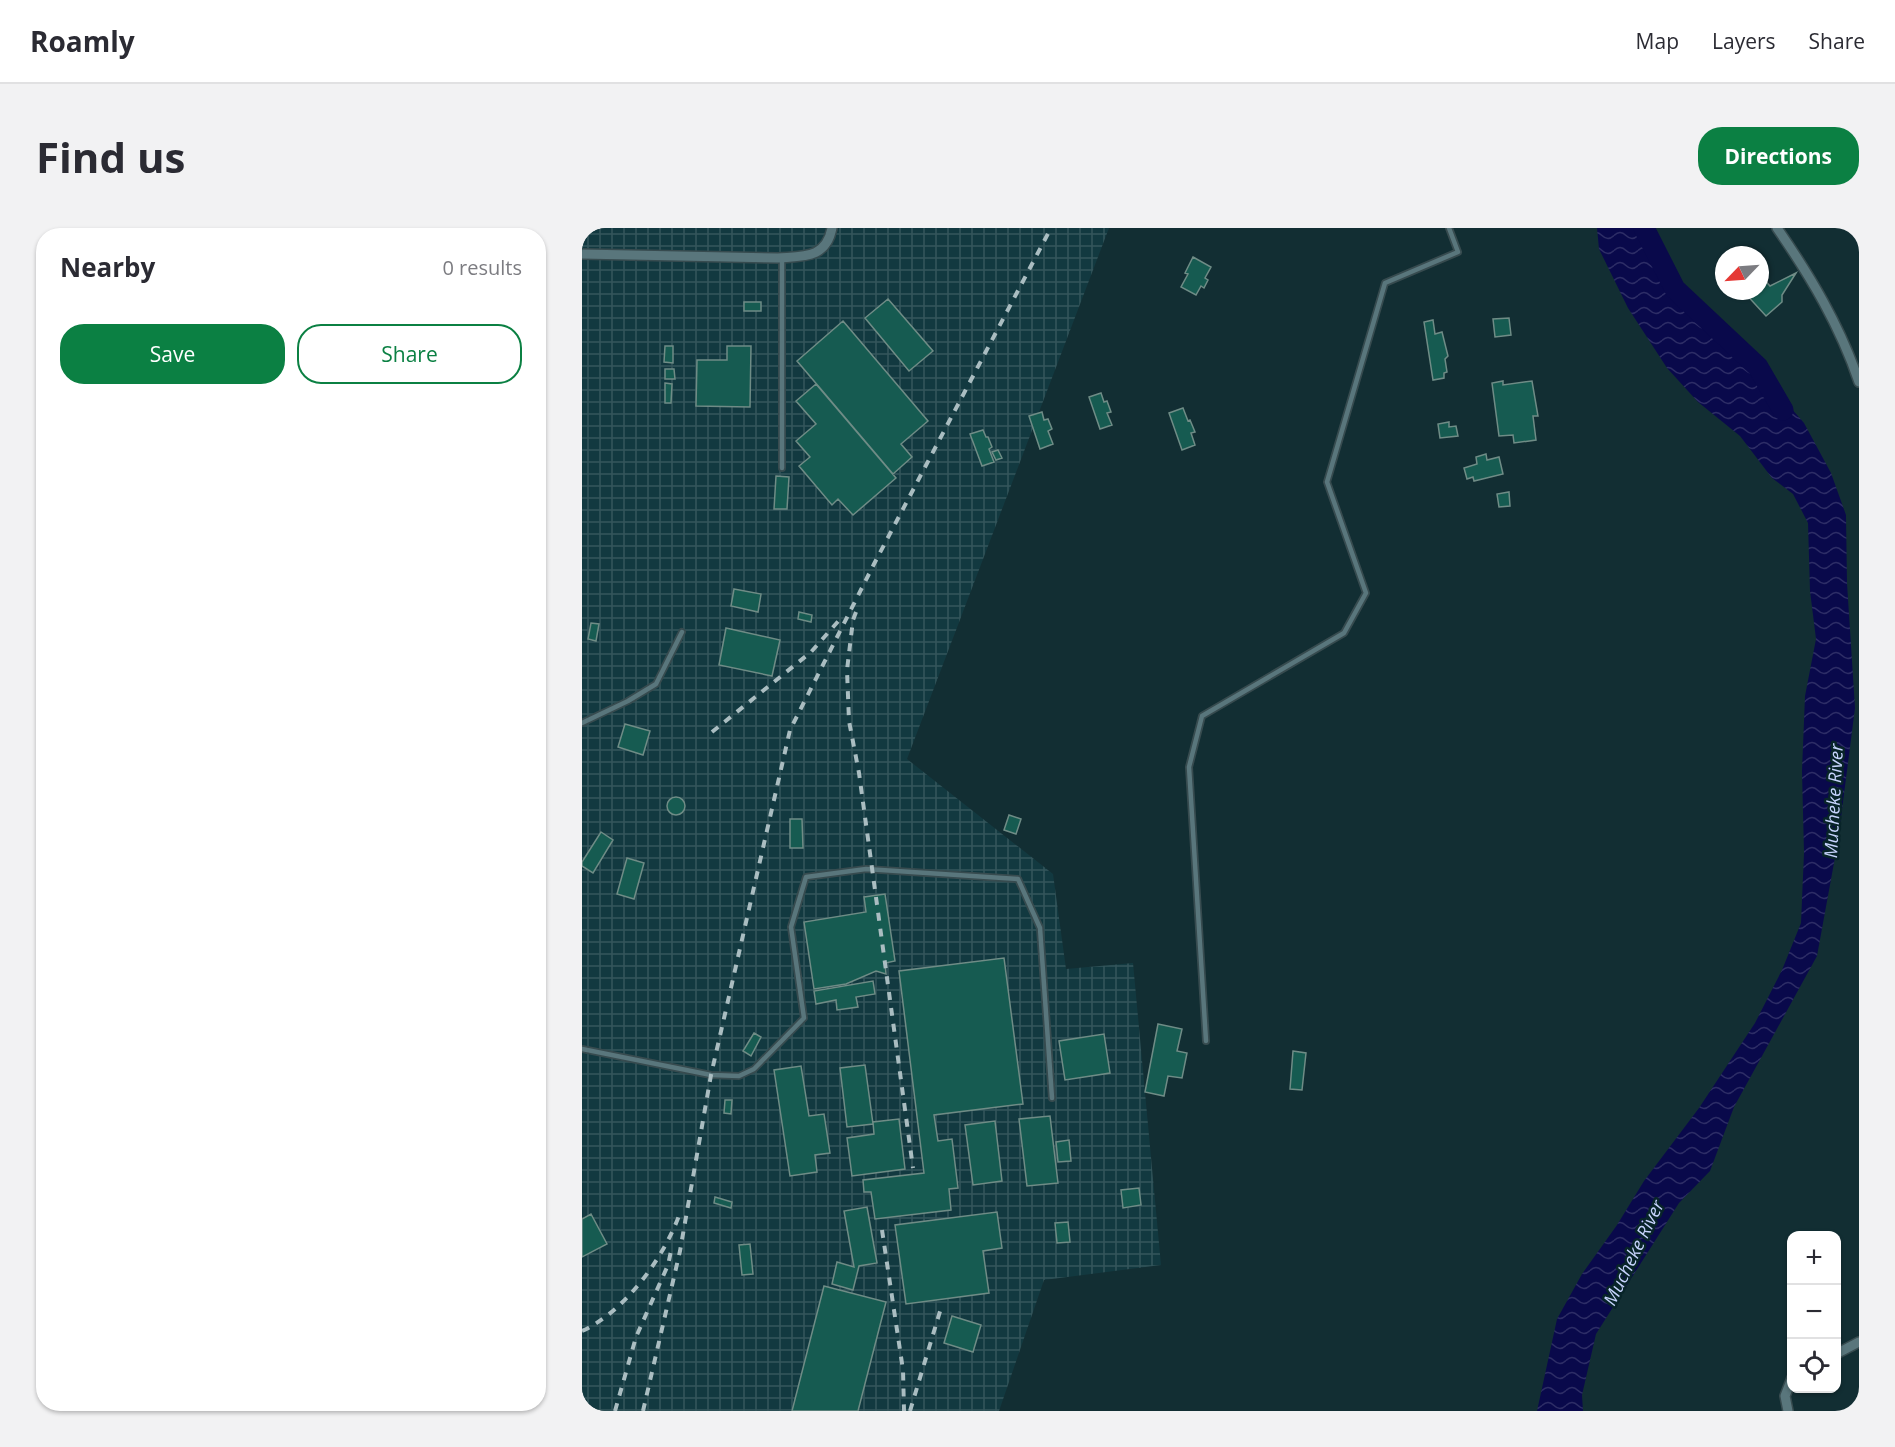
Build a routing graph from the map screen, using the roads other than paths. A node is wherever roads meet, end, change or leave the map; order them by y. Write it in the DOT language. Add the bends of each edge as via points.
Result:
graph roads {
  1 [pos="832,228"];
  2 [pos="1449,228"];
  3 [pos="1777,228"];
  4 [pos="582,254"];
  5 [pos="782,258"];
  6 [pos="1859,382"];
  7 [pos="782,468"];
  8 [pos="682,632"];
  9 [pos="582,723"];
  10 [pos="1206,1041"];
  11 [pos="582,1049"];
  12 [pos="1052,1098"];
  13 [pos="1859,1342"];
  14 [pos="1841,1351"];
  15 [pos="1787,1390"];
  16 [pos="1859,1408"];
  17 [pos="1788,1411"];
  18 [pos="1853,1411"];
  1 -- 5 [label="street" via="822,249 808,256"];
  2 -- 10 [label="lane" via="1458,252 1385,283 1327,482 1366,593 1344,633 1202,716 1189,766"];
  3 -- 6 [label="street" via="1809,274 1849,353"];
  4 -- 5 [label="street"];
  5 -- 7 [label="lane"];
  8 -- 9 [label="lane" via="656,684"];
  11 -- 12 [label="lane" via="711,1075 738,1076 754,1069 804,1018 791,927 806,877 866,869 1018,879 1040,928"];
  13 -- 14 [label="street"];
  15 -- 17 [label="street"];
  16 -- 18 [label="street"];
}
